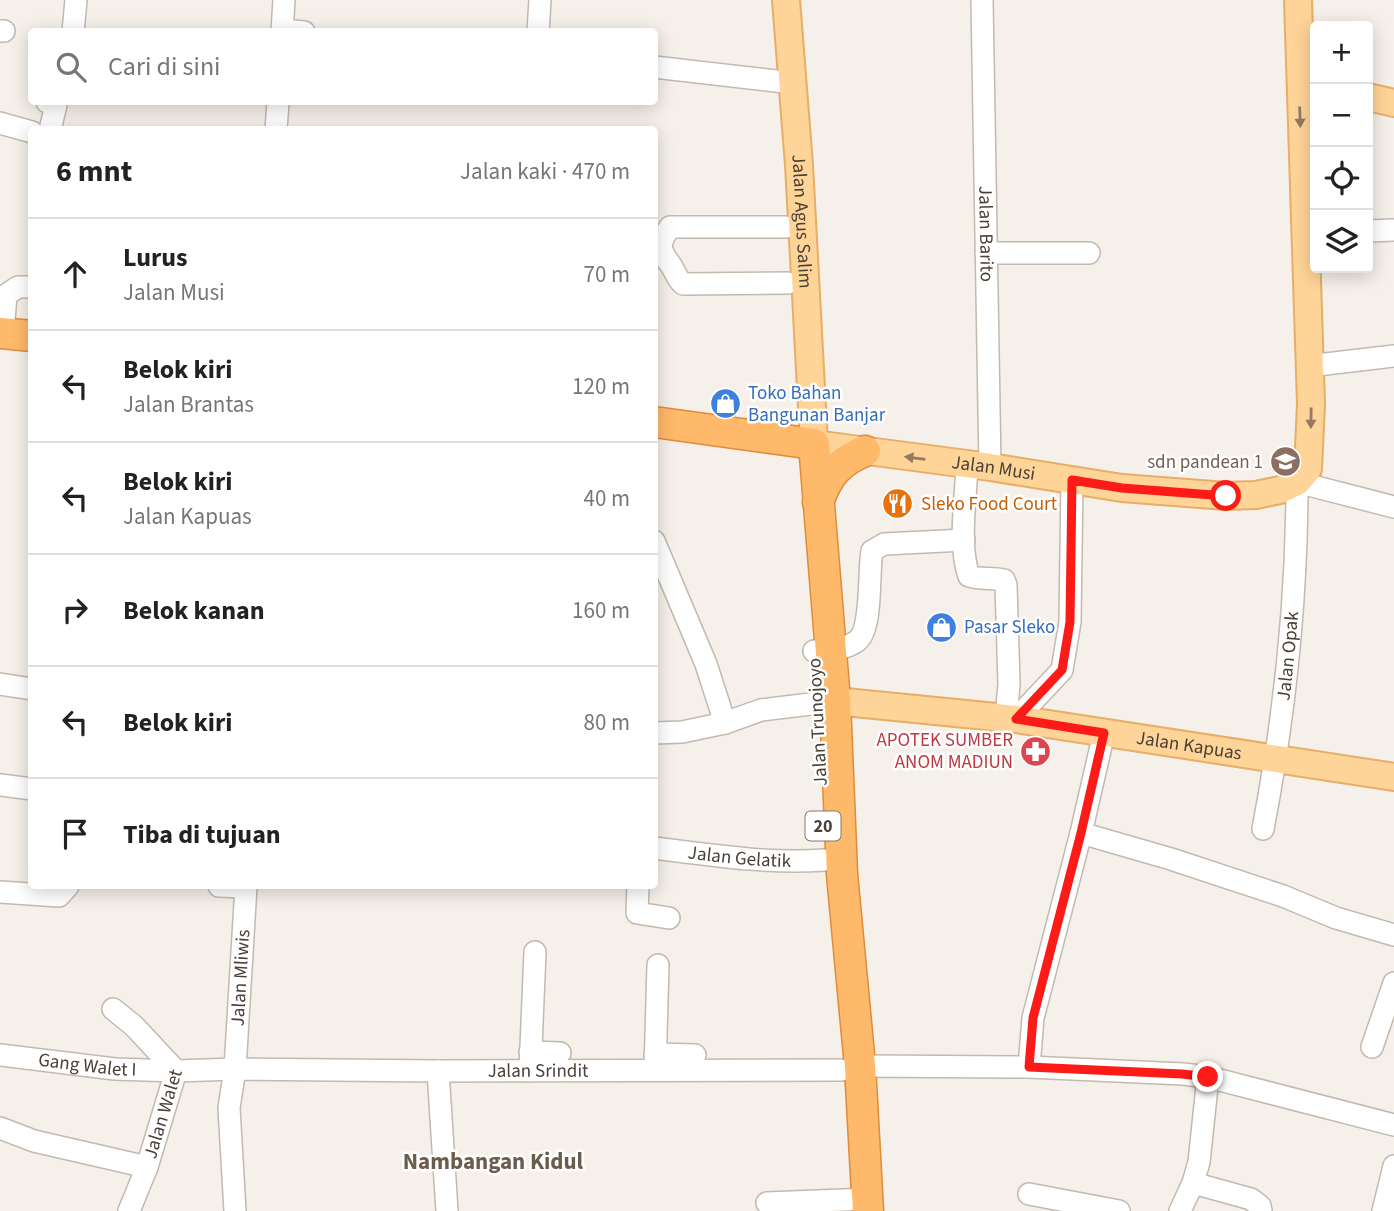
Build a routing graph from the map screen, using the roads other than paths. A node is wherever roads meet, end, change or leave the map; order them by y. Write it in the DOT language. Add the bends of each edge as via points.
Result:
graph roads {
  1 [pos="76,0"];
  2 [pos="284,0"];
  3 [pos="540,0"];
  4 [pos="771,0"];
  5 [pos="786,0"];
  6 [pos="982,0"];
  7 [pos="1297,0"];
  8 [pos="73,28"];
  9 [pos="289,28"];
  10 [pos="538,28"];
  11 [pos="658,67"];
  12 [pos="785,83"];
  13 [pos="1307,83"];
  14 [pos="1373,98"];
  15 [pos="1394,103"];
  16 [pos="54,105"];
  17 [pos="278,105"];
  18 [pos="0,122"];
  19 [pos="51,126"];
  20 [pos="276,126"];
  21 [pos="28,131"];
  22 [pos="790,165"];
  23 [pos="786,227"];
  24 [pos="1394,230"];
  25 [pos="1310,231"];
  26 [pos="1373,231"];
  27 [pos="986,253"];
  28 [pos="1089,253"];
  29 [pos="788,283"];
  30 [pos="28,287"];
  31 [pos="12,334"];
  32 [pos="1394,356"];
  33 [pos="1309,366"];
  34 [pos="658,423"];
  35 [pos="806,443"];
  36 [pos="865,451"];
  37 [pos="979,466"];
  38 [pos="1072,480"];
  39 [pos="1297,482"];
  40 [pos="818,503"];
  41 [pos="1394,507"];
  42 [pos="964,540"];
  43 [pos="658,550"];
  44 [pos="822,651"];
  45 [pos="0,684"];
  46 [pos="28,688"];
  47 [pos="826,702"];
  48 [pos="1011,719"];
  49 [pos="724,723"];
  50 [pos="658,733"];
  51 [pos="1104,733"];
  52 [pos="1276,758"];
  53 [pos="1394,777"];
  54 [pos="0,785"];
  55 [pos="28,788"];
  56 [pos="1263,829"];
  57 [pos="1081,833"];
  58 [pos="658,848"];
  59 [pos="824,860"];
  60 [pos="65,889"];
  61 [pos="246,889"];
  62 [pos="638,889"];
  63 [pos="0,892"];
  64 [pos="669,918"];
  65 [pos="1394,935"];
  66 [pos="536,953"];
  67 [pos="658,965"];
  68 [pos="1394,983"];
  69 [pos="113,1009"];
  70 [pos="1372,1047"];
  71 [pos="560,1054"];
  72 [pos="0,1055"];
  73 [pos="695,1055"];
  74 [pos="530,1062"];
  75 [pos="655,1062"];
  76 [pos="1029,1067"];
  77 [pos="850,1068"];
  78 [pos="235,1069"];
  79 [pos="176,1071"];
  80 [pos="438,1071"];
  81 [pos="1208,1077"];
  82 [pos="1394,1125"];
  83 [pos="0,1128"];
  84 [pos="1394,1166"];
  85 [pos="147,1167"];
  86 [pos="1193,1183"];
  87 [pos="1029,1194"];
  88 [pos="767,1203"];
  89 [pos="858,1205"];
  90 [pos="129,1211"];
  91 [pos="235,1211"];
  92 [pos="447,1211"];
  93 [pos="1119,1211"];
  94 [pos="1180,1211"];
  95 [pos="1261,1211"];
  96 [pos="1383,1211"];
  1 -- 8 [label="street"];
  2 -- 9 [label="street"];
  3 -- 10 [label="street"];
  4 -- 12 [label="main road"];
  5 -- 12 [label="main road"];
  6 -- 27 [label="street, Jalan Barito"];
  7 -- 13 [label="main road"];
  11 -- 12 [label="street"];
  12 -- 22 [label="main road"];
  13 -- 25 [label="main road, one-way"];
  14 -- 15 [label="main road"];
  16 -- 19 [label="street"];
  17 -- 20 [label="street"];
  18 -- 21 [label="street"];
  22 -- 23 [label="main road"];
  22 -- 35 [label="main road, Jalan Agus Salim"];
  23 -- 29 [label="main road"];
  23 -- 29 [label="street" via="670,227 661,248 683,284"];
  24 -- 26 [label="street"];
  25 -- 33 [label="main road"];
  27 -- 28 [label="street"];
  27 -- 37 [label="street, Jalan Barito"];
  29 -- 35 [label="main road"];
  30 -- 31 [label="street" via="6,295"];
  32 -- 33 [label="street"];
  33 -- 39 [label="main road, one-way" via="1310,457"];
  34 -- 35 [label="highway"];
  35 -- 36 [label="main road, Jalan Musi"];
  35 -- 40 [label="highway, Jalan Trunojoyo / 20"];
  35 -- 44 [label="highway, Jalan Trunojoyo / 20"];
  37 -- 36 [label="main road, Jalan Musi, one-way"];
  36 -- 40 [label="highway" via="847,459 831,475"];
  37 -- 38 [label="main road, Jalan Musi"];
  37 -- 42 [label="street, Jalan Barito"];
  38 -- 39 [label="main road, Jalan Musi" via="1226,496 1256,495"];
  38 -- 48 [label="street" via="1070,622 1062,670"];
  39 -- 41 [label="street"];
  39 -- 52 [label="street, Jalan Opak" via="1293,618"];
  40 -- 44 [label="highway, Jalan Trunojoyo / 20"];
  42 -- 44 [label="street" via="884,544 872,551 867,626 857,641"];
  42 -- 48 [label="street, Jalan Barito" via="969,576 995,577 1006,585"];
  43 -- 49 [label="street" via="706,664"];
  44 -- 47 [label="highway, Jalan Trunojoyo / 20"];
  45 -- 46 [label="street"];
  47 -- 48 [label="main road, Jalan Kapuas"];
  47 -- 49 [label="street" via="761,710"];
  47 -- 59 [label="highway, Jalan Trunojoyo / 20"];
  47 -- 77 [label="highway, Jalan Trunojoyo / 20" via="842,874"];
  48 -- 51 [label="main road, Jalan Kapuas"];
  49 -- 50 [label="street" via="682,733"];
  51 -- 52 [label="main road, Jalan Kapuas"];
  51 -- 57 [label="street"];
  52 -- 53 [label="main road, Jalan Kapuas"];
  52 -- 56 [label="street, Jalan Opak"];
  54 -- 55 [label="street"];
  57 -- 65 [label="street"];
  57 -- 76 [label="street" via="1033,1018"];
  58 -- 59 [label="street, Jalan Gelatik" via="745,859"];
  59 -- 77 [label="highway, Jalan Trunojoyo / 20"];
  60 -- 63 [label="street" via="59,896"];
  61 -- 78 [label="street, Jalan Mliwis"];
  62 -- 64 [label="street" via="637,913"];
  66 -- 74 [label="street"];
  67 -- 75 [label="street"];
  68 -- 70 [label="street"];
  69 -- 79 [label="street"];
  71 -- 74 [label="street"];
  72 -- 79 [label="street, Gang Walet I"];
  73 -- 75 [label="street"];
  74 -- 75 [label="street, Jalan Srindit"];
  74 -- 80 [label="street, Jalan Srindit"];
  75 -- 77 [label="street, Jalan Srindit"];
  76 -- 77 [label="street, Jalan Srindit"];
  76 -- 81 [label="street, Jalan Srindit"];
  77 -- 89 [label="highway, Jalan Trunojoyo / 20"];
  78 -- 79 [label="street, Jalan Walet"];
  78 -- 80 [label="street, Jalan Srindit"];
  78 -- 91 [label="street, Jalan Mliwis" via="229,1108"];
  79 -- 85 [label="street, Jalan Walet"];
  80 -- 92 [label="street"];
  81 -- 82 [label="street, Jalan Srindit"];
  81 -- 86 [label="street"];
  83 -- 85 [label="street" via="34,1141"];
  84 -- 96 [label="street"];
  85 -- 90 [label="street, Jalan Walet"];
  86 -- 94 [label="street"];
  86 -- 95 [label="street" via="1251,1199"];
  87 -- 93 [label="street"];
  88 -- 89 [label="street"];
}
